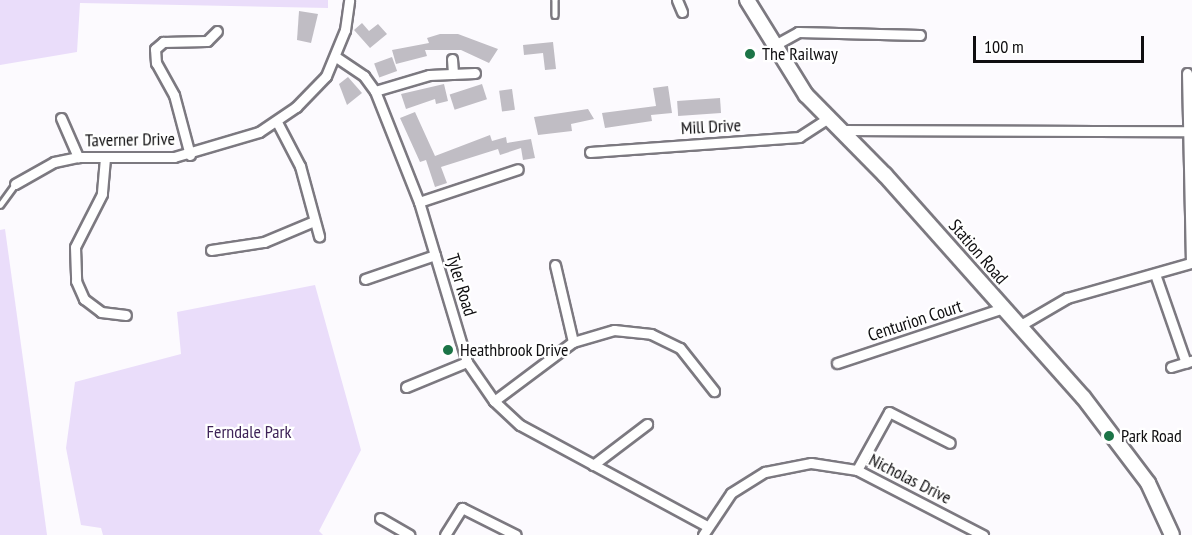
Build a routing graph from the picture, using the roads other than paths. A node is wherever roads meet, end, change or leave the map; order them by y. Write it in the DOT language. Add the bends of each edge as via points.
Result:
graph roads {
  1 [pos="349,0"];
  2 [pos="555,0"];
  3 [pos="676,0"];
  4 [pos="747,0"];
  5 [pos="682,12"];
  6 [pos="555,15"];
  7 [pos="217,31"];
  8 [pos="920,35"];
  9 [pos="773,46"];
  10 [pos="336,57"];
  11 [pos="452,59"];
  12 [pos="475,73"];
  13 [pos="1186,73"];
  14 [pos="453,74"];
  15 [pos="375,92"];
  16 [pos="61,118"];
  17 [pos="828,118"];
  18 [pos="277,122"];
  19 [pos="841,130"];
  20 [pos="1186,131"];
  21 [pos="590,152"];
  22 [pos="190,155"];
  23 [pos="78,157"];
  24 [pos="105,158"];
  25 [pos="519,170"];
  26 [pos="15,184"];
  27 [pos="420,202"];
  28 [pos="0,205"];
  29 [pos="314,221"];
  30 [pos="319,236"];
  31 [pos="211,250"];
  32 [pos="1191,253"];
  33 [pos="435,255"];
  34 [pos="555,265"];
  35 [pos="1155,274"];
  36 [pos="365,279"];
  37 [pos="1003,308"];
  38 [pos="126,315"];
  39 [pos="1019,326"];
  40 [pos="573,342"];
  41 [pos="467,362"];
  42 [pos="1189,362"];
  43 [pos="837,363"];
  44 [pos="1171,368"];
  45 [pos="406,387"];
  46 [pos="714,391"];
  47 [pos="494,401"];
  48 [pos="647,424"];
  49 [pos="950,443"];
  50 [pos="593,465"];
  51 [pos="857,470"];
  52 [pos="380,518"];
  53 [pos="705,531"];
  54 [pos="409,535"];
  55 [pos="445,535"];
  56 [pos="516,535"];
  57 [pos="983,535"];
  58 [pos="1172,535"];
  1 -- 10 [label="street, Taverner Drive"];
  2 -- 6 [label="lane"];
  3 -- 5 [label="street"];
  4 -- 9 [label="street, Station Road"];
  7 -- 22 [label="street" via="207,41 163,42 155,49 156,63 174,95"];
  8 -- 9 [label="street" via="798,32"];
  9 -- 17 [label="street, Station Road" via="794,80"];
  10 -- 15 [label="street, Tyler Road" via="364,76"];
  10 -- 18 [label="street, Taverner Drive" via="315,90"];
  11 -- 14 [label="street"];
  12 -- 14 [label="street"];
  13 -- 20 [label="street"];
  14 -- 15 [label="street" via="429,75"];
  15 -- 27 [label="street, Tyler Road"];
  16 -- 23 [label="street"];
  17 -- 19 [label="street, Station Road"];
  17 -- 21 [label="street, Mill Drive" via="799,137"];
  18 -- 22 [label="street, Taverner Drive"];
  18 -- 29 [label="street" via="300,166"];
  19 -- 20 [label="street"];
  19 -- 37 [label="street, Station Road"];
  20 -- 32 [label="street"];
  22 -- 24 [label="street, Taverner Drive"];
  23 -- 24 [label="street, Taverner Drive"];
  23 -- 26 [label="street, Taverner Drive" via="54,162"];
  24 -- 38 [label="street" via="102,194 75,247 76,280 84,299 101,312"];
  25 -- 27 [label="street"];
  26 -- 28 [label="lane"];
  27 -- 33 [label="street, Tyler Road"];
  29 -- 30 [label="street"];
  29 -- 31 [label="street" via="264,242"];
  32 -- 35 [label="street" via="1191,263"];
  33 -- 36 [label="street"];
  33 -- 41 [label="street, Tyler Road"];
  34 -- 40 [label="street"];
  35 -- 39 [label="street" via="1067,298"];
  35 -- 42 [label="street"];
  37 -- 39 [label="street, Station Road"];
  37 -- 43 [label="street, Centurion Court"];
  39 -- 58 [label="street, Station Road" via="1083,397 1148,483"];
  40 -- 46 [label="street" via="614,330 651,334 680,348"];
  40 -- 47 [label="street"];
  41 -- 45 [label="street"];
  41 -- 47 [label="street, Tyler Road"];
  42 -- 44 [label="street"];
  47 -- 50 [label="street, Tyler Road" via="520,425"];
  48 -- 50 [label="street"];
  49 -- 51 [label="street" via="889,412"];
  50 -- 53 [label="street, Tyler Road"];
  51 -- 53 [label="street, Nicholas Drive" via="811,463 765,472 731,493"];
  51 -- 57 [label="street, Nicholas Drive"];
  52 -- 54 [label="street"];
  55 -- 56 [label="street" via="462,508"];
}
